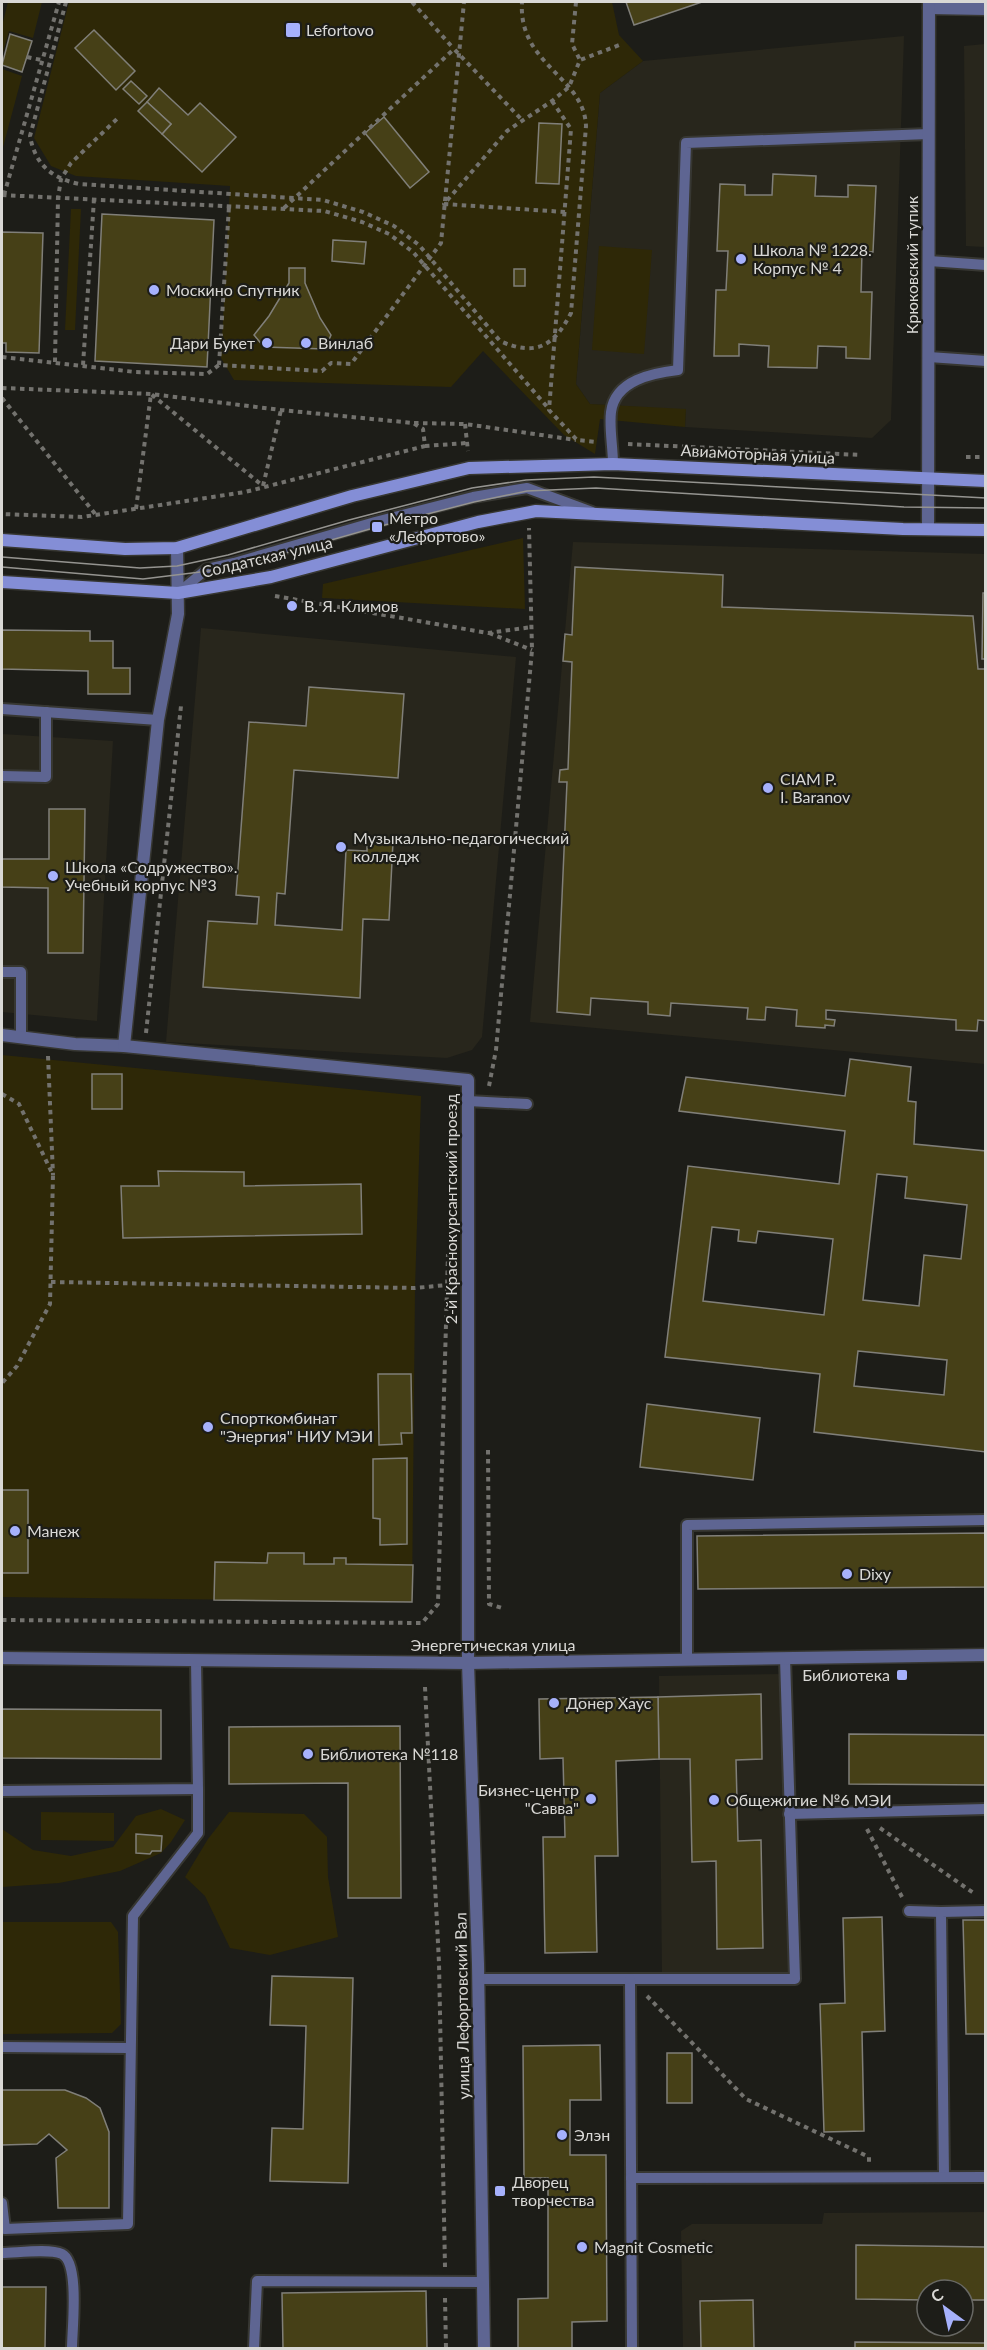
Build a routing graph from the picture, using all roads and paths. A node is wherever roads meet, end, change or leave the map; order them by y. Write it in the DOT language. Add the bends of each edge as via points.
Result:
graph roads {
  1 [pos="59,2"];
  2 [pos="66,2"];
  3 [pos="412,2"];
  4 [pos="464,2"];
  5 [pos="522,2"];
  6 [pos="576,2"];
  7 [pos="929,4"];
  8 [pos="986,9"];
  9 [pos="622,44"];
  10 [pos="456,50"];
  11 [pos="27,57"];
  12 [pos="41,60"];
  13 [pos="580,60"];
  14 [pos="568,87"];
  15 [pos="119,117"];
  16 [pos="523,121"];
  17 [pos="929,134"];
  18 [pos="61,179"];
  19 [pos="3,195"];
  20 [pos="58,198"];
  21 [pos="294,198"];
  22 [pos="94,199"];
  23 [pos="444,204"];
  24 [pos="229,206"];
  25 [pos="284,209"];
  26 [pos="565,212"];
  27 [pos="430,257"];
  28 [pos="929,261"];
  29 [pos="424,265"];
  30 [pos="986,265"];
  31 [pos="15,352"];
  32 [pos="2,357"];
  33 [pos="929,357"];
  34 [pos="15,359"];
  35 [pos="986,361"];
  36 [pos="55,362"];
  37 [pos="83,365"];
  38 [pos="219,365"];
  39 [pos="2,388"];
  40 [pos="151,394"];
  41 [pos="2,398"];
  42 [pos="281,410"];
  43 [pos="549,410"];
  44 [pos="413,423"];
  45 [pos="465,424"];
  46 [pos="577,440"];
  47 [pos="467,443"];
  48 [pos="426,446"];
  49 [pos="966,457"];
  50 [pos="983,457"];
  51 [pos="469,458"];
  52 [pos="613,464"];
  53 [pos="529,465"];
  54 [pos="929,479"];
  55 [pos="986,481"];
  56 [pos="263,486"];
  57 [pos="136,509"];
  58 [pos="2,514"];
  59 [pos="598,514"];
  60 [pos="96,515"];
  61 [pos="529,525"];
  62 [pos="928,529"];
  63 [pos="986,530"];
  64 [pos="2,540"];
  65 [pos="177,548"];
  66 [pos="2,582"];
  67 [pos="178,593"];
  68 [pos="274,595"];
  69 [pos="532,627"];
  70 [pos="488,633"];
  71 [pos="532,650"];
  72 [pos="182,694"];
  73 [pos="2,709"];
  74 [pos="46,712"];
  75 [pos="158,720"];
  76 [pos="2,776"];
  77 [pos="2,972"];
  78 [pos="2,1035"];
  79 [pos="21,1037"];
  80 [pos="124,1046"];
  81 [pos="145,1048"];
  82 [pos="47,1049"];
  83 [pos="2,1094"];
  84 [pos="468,1101"];
  85 [pos="487,1101"];
  86 [pos="527,1104"];
  87 [pos="53,1175"];
  88 [pos="448,1250"];
  89 [pos="51,1282"];
  90 [pos="447,1285"];
  91 [pos="2,1383"];
  92 [pos="488,1448"];
  93 [pos="986,1520"];
  94 [pos="502,1608"];
  95 [pos="2,1620"];
  96 [pos="986,1655"];
  97 [pos="2,1658"];
  98 [pos="785,1659"];
  99 [pos="687,1660"];
  100 [pos="196,1661"];
  101 [pos="468,1663"];
  102 [pos="425,1687"];
  103 [pos="198,1789"];
  104 [pos="2,1791"];
  105 [pos="986,1809"];
  106 [pos="789,1814"];
  107 [pos="859,1814"];
  108 [pos="976,1895"];
  109 [pos="909,1911"];
  110 [pos="986,1911"];
  111 [pos="941,1912"];
  112 [pos="479,1979"];
  113 [pos="630,1979"];
  114 [pos="2,2047"];
  115 [pos="129,2048"];
  116 [pos="944,2176"];
  117 [pos="986,2177"];
  118 [pos="631,2178"];
  119 [pos="869,2178"];
  120 [pos="2,2203"];
  121 [pos="2,2253"];
  122 [pos="445,2281"];
  123 [pos="483,2282"];
  124 [pos="72,2349"];
  125 [pos="254,2349"];
  126 [pos="446,2349"];
  127 [pos="484,2349"];
  128 [pos="632,2349"];
  1 -- 12 [label="path"];
  2 -- 18 [label="path" via="30,136 41,164"];
  3 -- 10 [label="path"];
  4 -- 10 [label="path"];
  5 -- 14 [label="path" via="529,42"];
  6 -- 13 [label="path" via="572,44"];
  7 -- 8 [label="street"];
  7 -- 17 [label="street, Крюковский тупик"];
  9 -- 13 [label="path"];
  10 -- 16 [label="path"];
  10 -- 21 [label="path"];
  10 -- 23 [label="path"];
  11 -- 12 [label="path"];
  12 -- 19 [label="path"];
  13 -- 14 [label="path"];
  14 -- 16 [label="path"];
  14 -- 27 [label="path" via="580,101 586,126 572,313 563,329 551,342 533,348 515,347 500,340"];
  15 -- 18 [label="path" via="70,163"];
  16 -- 23 [label="path" via="507,132"];
  17 -- 28 [label="street, Крюковский тупик"];
  17 -- 52 [label="lane" via="686,143 678,370 649,374 618,395 611,412"];
  18 -- 20 [label="path"];
  18 -- 21 [label="path" via="79,184"];
  19 -- 20 [label="path"];
  20 -- 22 [label="path"];
  20 -- 36 [label="path"];
  21 -- 25 [label="path"];
  21 -- 27 [label="path" via="323,200 363,212 394,226"];
  22 -- 24 [label="path"];
  22 -- 37 [label="path"];
  23 -- 26 [label="path"];
  23 -- 27 [label="path" via="441,243"];
  24 -- 25 [label="path"];
  24 -- 38 [label="path"];
  25 -- 29 [label="path" via="324,211 362,222 389,234"];
  27 -- 29 [label="path"];
  28 -- 30 [label="lane"];
  28 -- 33 [label="street, Крюковский тупик"];
  29 -- 38 [label="path" via="351,364 331,363 322,371"];
  29 -- 43 [label="path"];
  31 -- 34 [label="path"];
  32 -- 34 [label="path"];
  33 -- 35 [label="lane"];
  33 -- 54 [label="street, Крюковский тупик"];
  34 -- 36 [label="path"];
  36 -- 37 [label="path"];
  37 -- 38 [label="path" via="135,372 207,374"];
  39 -- 40 [label="path"];
  40 -- 42 [label="path"];
  40 -- 56 [label="path"];
  40 -- 57 [label="path"];
  41 -- 60 [label="path"];
  42 -- 44 [label="path"];
  42 -- 56 [label="path"];
  44 -- 45 [label="path"];
  44 -- 48 [label="path" via="423,429"];
  45 -- 46 [label="path"];
  45 -- 47 [label="path"];
  47 -- 48 [label="path"];
  47 -- 51 [label="path"];
  48 -- 56 [label="path"];
  49 -- 50 [label="path"];
  52 -- 53 [label="main road, Авиамоторная улица"];
  52 -- 54 [label="main road, Авиамоторная улица"];
  53 -- 65 [label="main road, Солдатская улица" via="469,468 352,496"];
  54 -- 55 [label="main road, Авиамоторная улица"];
  54 -- 62 [label="street, Крюковский тупик"];
  56 -- 57 [label="path"];
  57 -- 60 [label="path"];
  58 -- 60 [label="path"];
  59 -- 62 [label="main road"];
  59 -- 67 [label="main road, Солдатская улица" via="536,511 478,522 271,577"];
  59 -- 67 [label="lane" via="527,488 473,496 207,569"];
  61 -- 69 [label="path"];
  62 -- 63 [label="main road"];
  64 -- 65 [label="main road, Солдатская улица" via="125,549"];
  65 -- 67 [label="street"];
  66 -- 67 [label="main road, Солдатская улица"];
  67 -- 75 [label="street" via="178,614"];
  68 -- 70 [label="path"];
  69 -- 70 [label="path"];
  69 -- 71 [label="path"];
  70 -- 71 [label="path"];
  71 -- 85 [label="path" via="496,1050"];
  72 -- 81 [label="path"];
  73 -- 74 [label="lane"];
  74 -- 75 [label="lane"];
  74 -- 76 [label="lane" via="46,777"];
  75 -- 80 [label="street"];
  77 -- 79 [label="lane" via="21,972"];
  78 -- 79 [label="street, 2-й Краснокурсантский проезд"];
  79 -- 80 [label="street, 2-й Краснокурсантский проезд"];
  80 -- 81 [label="street, 2-й Краснокурсантский проезд"];
  81 -- 84 [label="street, 2-й Краснокурсантский проезд" via="468,1080"];
  82 -- 87 [label="path"];
  83 -- 87 [label="path" via="19,1104"];
  84 -- 85 [label="lane"];
  84 -- 101 [label="street, 2-й Краснокурсантский проезд"];
  85 -- 86 [label="lane"];
  87 -- 89 [label="path"];
  88 -- 90 [label="path"];
  89 -- 90 [label="path" via="415,1288"];
  89 -- 91 [label="path" via="50,1304 17,1366"];
  90 -- 95 [label="path" via="438,1604 422,1623"];
  92 -- 94 [label="path" via="489,1604"];
  93 -- 99 [label="lane" via="687,1525"];
  96 -- 98 [label="street, Энергетическая улица"];
  97 -- 100 [label="street, Энергетическая улица"];
  98 -- 99 [label="street, Энергетическая улица"];
  98 -- 106 [label="lane"];
  99 -- 101 [label="street, Энергетическая улица"];
  100 -- 101 [label="street, Энергетическая улица"];
  100 -- 103 [label="lane"];
  101 -- 112 [label="street, улица Лефортовский Вал"];
  102 -- 122 [label="path" via="439,1964"];
  103 -- 104 [label="lane"];
  103 -- 115 [label="lane" via="198,1833 133,1916"];
  105 -- 107 [label="lane"];
  106 -- 107 [label="lane"];
  106 -- 113 [label="lane" via="795,1979"];
  107 -- 108 [label="path"];
  107 -- 109 [label="path"];
  109 -- 111 [label="lane"];
  110 -- 111 [label="lane"];
  111 -- 116 [label="lane"];
  112 -- 113 [label="lane"];
  112 -- 123 [label="street, улица Лефортовский Вал"];
  113 -- 118 [label="lane"];
  113 -- 119 [label="path" via="746,2099 868,2157"];
  114 -- 115 [label="lane"];
  115 -- 120 [label="lane" via="128,2224 5,2229"];
  116 -- 117 [label="lane"];
  116 -- 119 [label="lane"];
  118 -- 119 [label="lane"];
  118 -- 128 [label="lane"];
  121 -- 124 [label="lane" via="54,2252 64,2255 71,2264"];
  122 -- 123 [label="lane"];
  122 -- 125 [label="lane" via="257,2281"];
  122 -- 126 [label="path"];
  123 -- 127 [label="street, улица Лефортовский Вал"];
}
